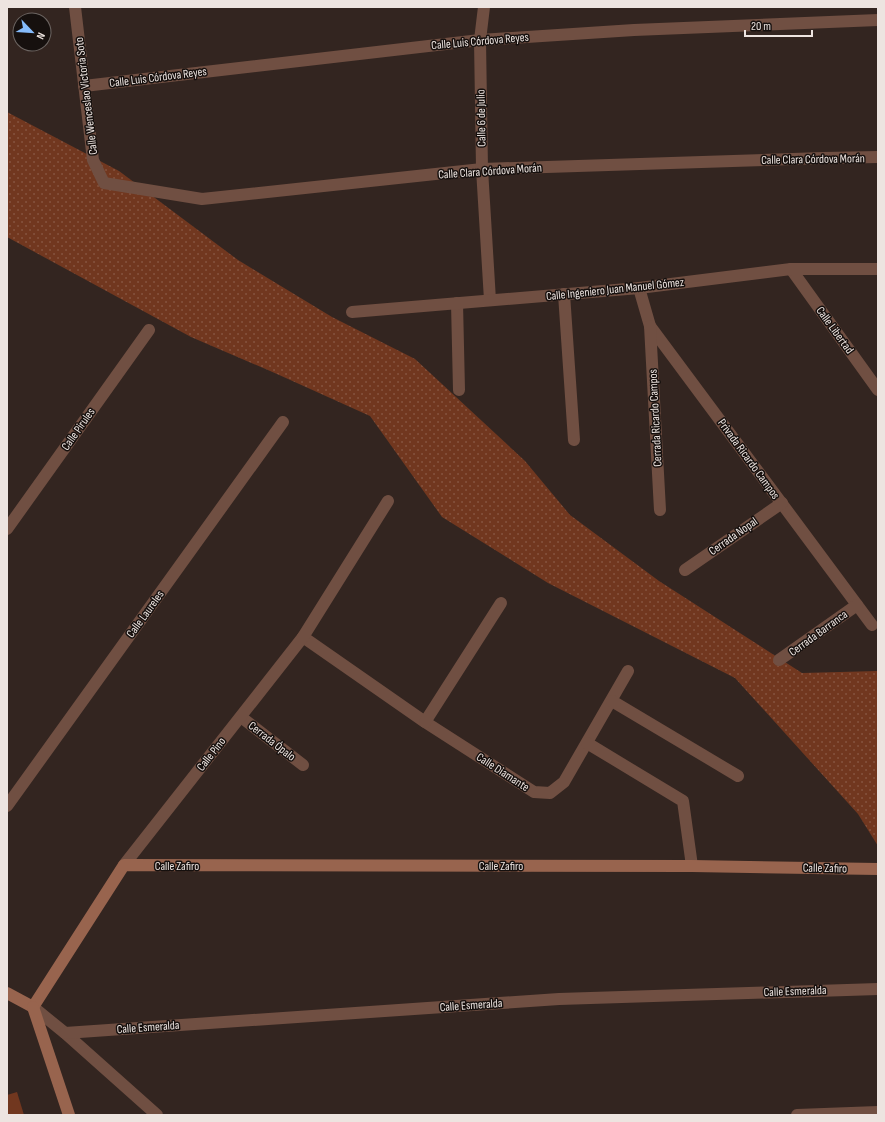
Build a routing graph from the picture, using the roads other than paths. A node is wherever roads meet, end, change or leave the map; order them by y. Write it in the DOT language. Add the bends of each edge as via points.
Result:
graph roads {
  1 [pos="75,7"];
  2 [pos="484,7"];
  3 [pos="878,20"];
  4 [pos="480,40"];
  5 [pos="84,86"];
  6 [pos="878,157"];
  7 [pos="482,170"];
  8 [pos="104,183"];
  9 [pos="791,269"];
  10 [pos="878,269"];
  11 [pos="639,288"];
  12 [pos="564,294"];
  13 [pos="490,300"];
  14 [pos="457,303"];
  15 [pos="352,312"];
  16 [pos="650,326"];
  17 [pos="149,330"];
  18 [pos="459,390"];
  19 [pos="878,390"];
  20 [pos="283,422"];
  21 [pos="574,440"];
  22 [pos="388,501"];
  23 [pos="782,503"];
  24 [pos="660,510"];
  25 [pos="7,529"];
  26 [pos="685,570"];
  27 [pos="501,603"];
  28 [pos="857,605"];
  29 [pos="872,625"];
  30 [pos="303,637"];
  31 [pos="779,660"];
  32 [pos="628,671"];
  33 [pos="612,701"];
  34 [pos="240,717"];
  35 [pos="425,722"];
  36 [pos="587,743"];
  37 [pos="303,765"];
  38 [pos="738,776"];
  39 [pos="7,806"];
  40 [pos="124,866"];
  41 [pos="692,866"];
  42 [pos="878,869"];
  43 [pos="878,989"];
  44 [pos="7,992"];
  45 [pos="33,1008"];
  46 [pos="65,1033"];
  47 [pos="878,1112"];
  48 [pos="69,1115"];
  49 [pos="157,1115"];
  50 [pos="797,1115"];
  1 -- 5 [label="street, Calle Wenceslao Victoria Soto"];
  2 -- 4 [label="street, Calle 6 de Julio"];
  3 -- 4 [label="street, Calle Luis Córdova Reyes" via="634,30"];
  4 -- 5 [label="street, Calle Luis Córdova Reyes"];
  4 -- 7 [label="street, Calle 6 de Julio"];
  5 -- 8 [label="street, Calle Wenceslao Victoria Soto" via="93,160"];
  6 -- 7 [label="street, Calle Clara Córdova Morán"];
  7 -- 8 [label="street, Calle Clara Córdova Morán" via="202,199"];
  7 -- 13 [label="street, Calle 6 de Julio"];
  9 -- 10 [label="street, Calle Ingeniero Juan Manuel Gómez"];
  9 -- 11 [label="street, Calle Ingeniero Juan Manuel Gómez"];
  9 -- 19 [label="street, Calle Libertad"];
  11 -- 12 [label="street, Calle Ingeniero Juan Manuel Gómez"];
  11 -- 16 [label="street, Privada Ricardo Campos"];
  12 -- 13 [label="street, Calle Ingeniero Juan Manuel Gómez"];
  12 -- 21 [label="street"];
  13 -- 14 [label="street, Calle Ingeniero Juan Manuel Gómez"];
  14 -- 15 [label="street, Calle Ingeniero Juan Manuel Gómez"];
  14 -- 18 [label="street"];
  16 -- 23 [label="street, Privada Ricardo Campos"];
  16 -- 24 [label="street, Cerrada Ricardo Campos"];
  17 -- 25 [label="street, Calle Pirules"];
  20 -- 39 [label="street, Calle Laureles"];
  22 -- 30 [label="street, Calle Pino"];
  23 -- 26 [label="street, Cerrada Nopal"];
  23 -- 28 [label="street, Privada Ricardo Campos"];
  27 -- 35 [label="street"];
  28 -- 29 [label="street, Privada Ricardo Campos"];
  28 -- 31 [label="street, Cerrada Barranca"];
  30 -- 34 [label="street, Calle Pino"];
  30 -- 35 [label="street, Calle Diamante"];
  32 -- 33 [label="street, Calle Diamante"];
  33 -- 36 [label="street, Calle Diamante"];
  33 -- 38 [label="street"];
  34 -- 37 [label="street, Cerrada Ópalo"];
  34 -- 40 [label="street, Calle Pino"];
  35 -- 36 [label="street, Calle Diamante" via="534,792 550,793 564,782"];
  36 -- 41 [label="street" via="683,801"];
  40 -- 41 [label="street, Calle Zafiro"];
  40 -- 45 [label="street, Calle Pino"];
  41 -- 42 [label="street, Calle Zafiro"];
  43 -- 46 [label="street, Calle Esmeralda" via="559,999"];
  44 -- 45 [label="street"];
  45 -- 46 [label="street"];
  45 -- 48 [label="street"];
  46 -- 49 [label="street"];
  47 -- 50 [label="street"];
}
